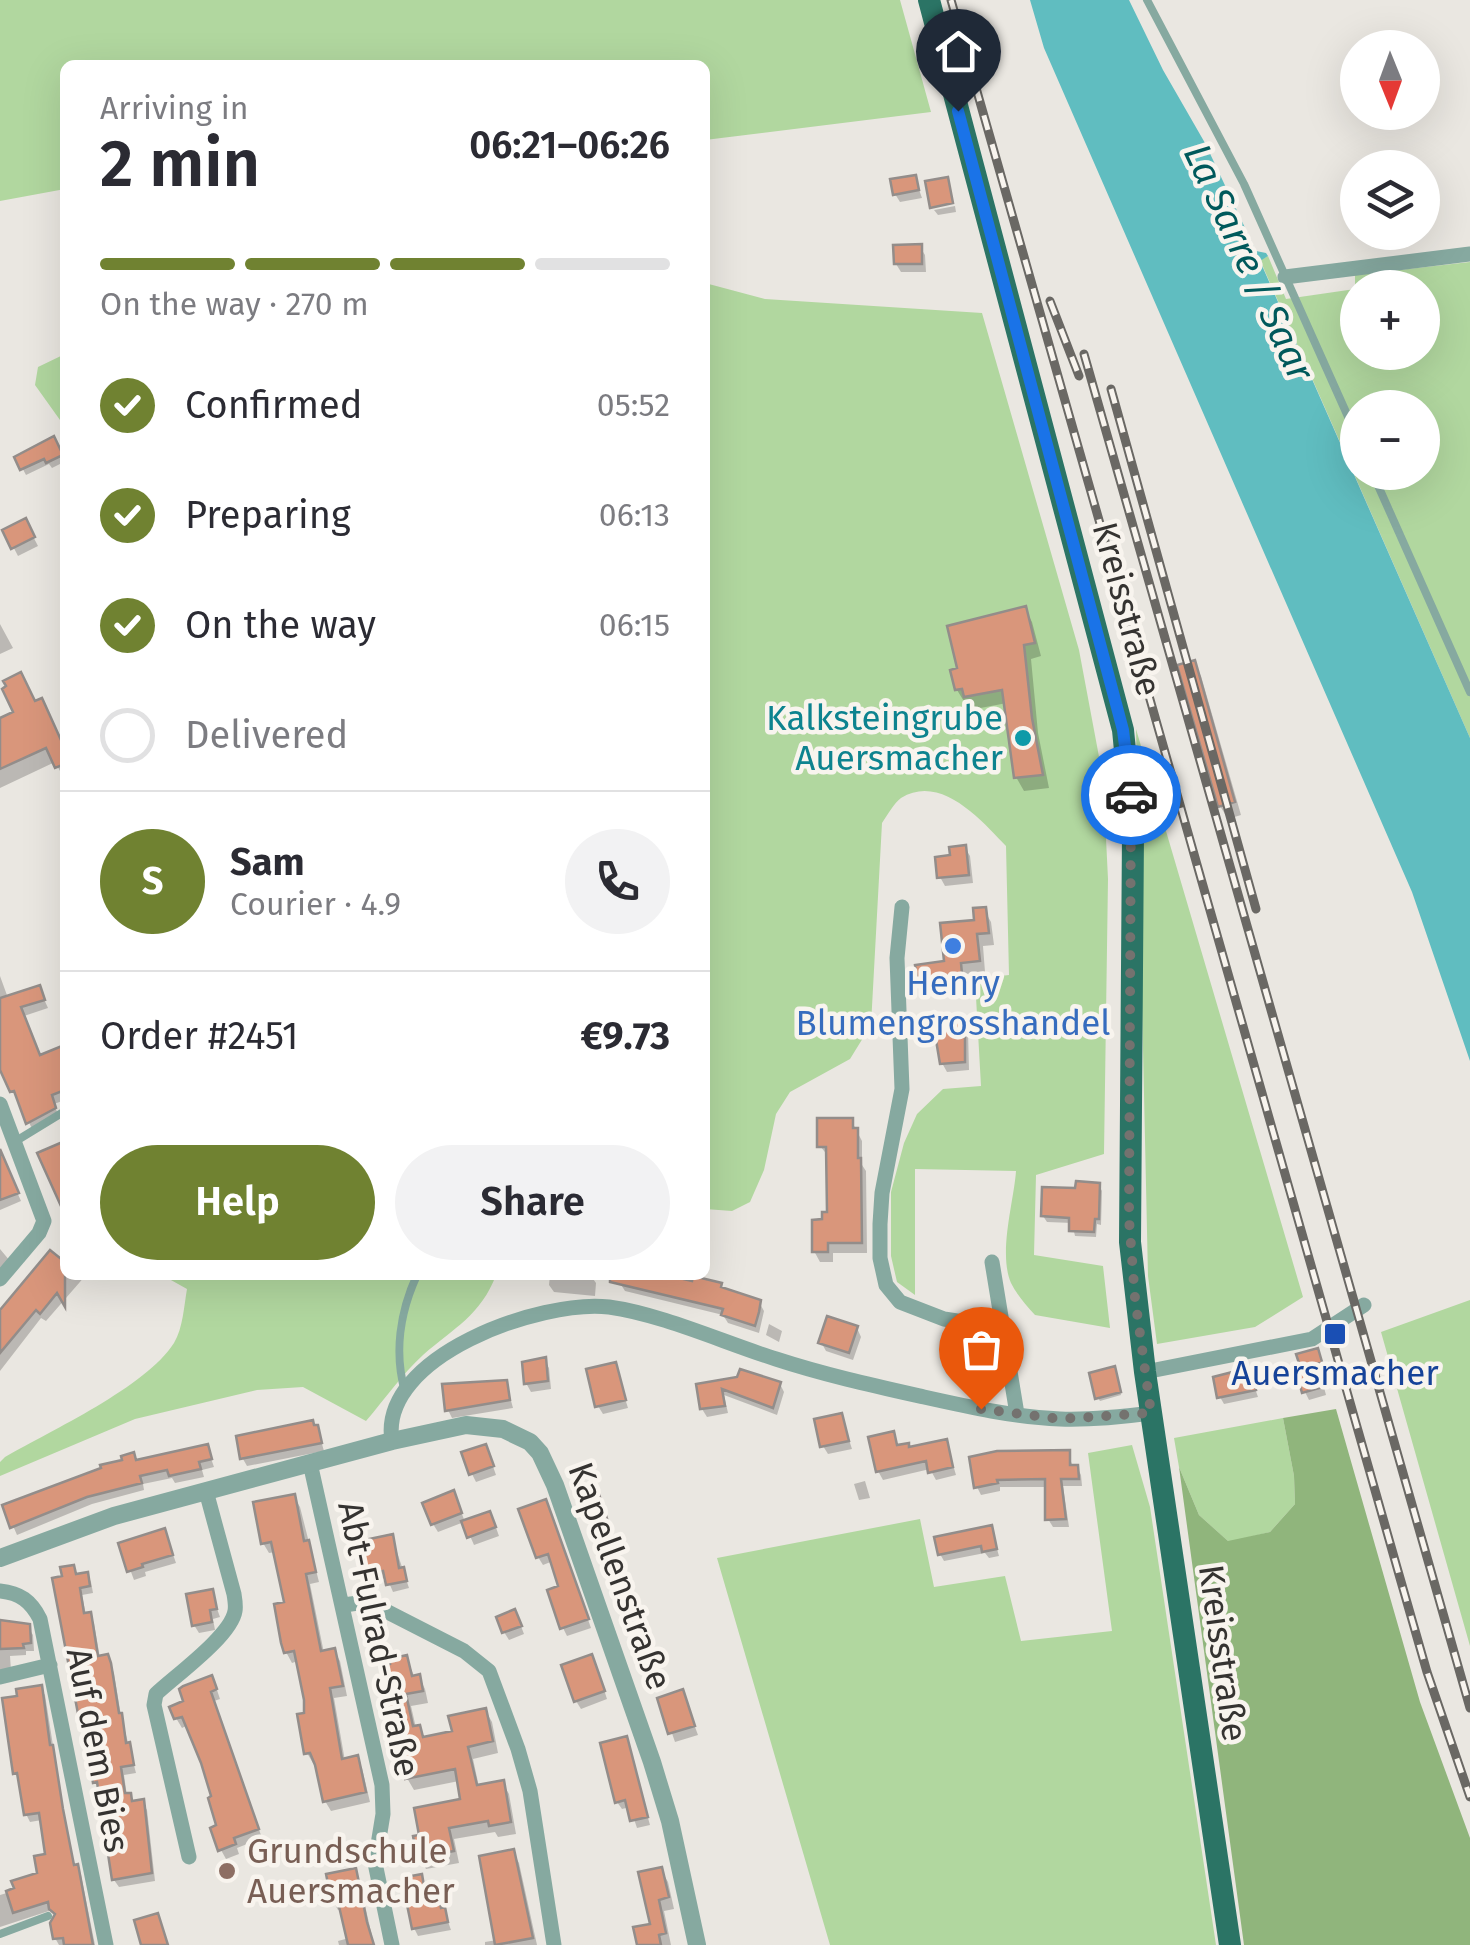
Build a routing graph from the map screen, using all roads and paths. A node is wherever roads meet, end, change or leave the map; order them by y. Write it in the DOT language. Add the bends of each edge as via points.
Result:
graph roads {
  1 [pos="928,0"];
  2 [pos="1147,0"];
  3 [pos="1470,254"];
  4 [pos="1285,276"];
  5 [pos="1340,400"];
  6 [pos="1380,490"];
  7 [pos="1470,692"];
  8 [pos="902,907"];
  9 [pos="0,1104"];
  10 [pos="60,1115"];
  11 [pos="16,1142"];
  12 [pos="992,1262"];
  13 [pos="0,1279"];
  14 [pos="415,1280"];
  15 [pos="1364,1305"];
  16 [pos="1002,1328"];
  17 [pos="1145,1372"];
  18 [pos="405,1392"];
  19 [pos="1151,1413"];
  20 [pos="1016,1414"];
  21 [pos="392,1441"];
  22 [pos="310,1464"];
  23 [pos="206,1491"];
  24 [pos="0,1558"];
  25 [pos="0,1591"];
  26 [pos="344,1605"];
  27 [pos="50,1666"];
  28 [pos="0,1677"];
  29 [pos="189,1856"];
  30 [pos="48,1916"];
  31 [pos="0,1934"];
  32 [pos="106,1945"];
  33 [pos="392,1945"];
  34 [pos="554,1945"];
  35 [pos="697,1945"];
  36 [pos="1230,1945"];
  1 -- 17 [label="main road, Kreisstraße" via="1123,730 1133,832 1129,1227"];
  2 -- 4 [label="lane"];
  3 -- 4 [label="street"];
  4 -- 5 [label="lane"];
  6 -- 7 [label="lane"];
  8 -- 16 [label="street" via="896,958 902,1089 880,1224 886,1285 900,1302 944,1319"];
  9 -- 11 [label="street"];
  10 -- 11 [label="lane"];
  11 -- 13 [label="street" via="44,1221"];
  12 -- 16 [label="street"];
  14 -- 18 [label="lane" via="401,1320"];
  15 -- 17 [label="street" via="1312,1338"];
  16 -- 20 [label="street"];
  17 -- 19 [label="main road, Kreisstraße"];
  18 -- 20 [label="street" via="442,1356 490,1328 569,1308 608,1307 808,1370"];
  18 -- 21 [label="street" via="390,1415"];
  19 -- 20 [label="street" via="1060,1419"];
  19 -- 36 [label="main road, Kreisstraße"];
  21 -- 22 [label="street, Kapellenstraße"];
  21 -- 35 [label="street, Kapellenstraße" via="486,1425 518,1434 540,1453 652,1762"];
  22 -- 23 [label="street, Kapellenstraße"];
  22 -- 26 [label="street, Abt-Fulrad-Straße"];
  23 -- 24 [label="street, Kapellenstraße"];
  23 -- 29 [label="street" via="235,1611 219,1636 156,1694 154,1706"];
  25 -- 27 [label="street, Auf dem Bies" via="34,1606"];
  26 -- 33 [label="street, Abt-Fulrad-Straße" via="382,1785 375,1863"];
  26 -- 34 [label="street" via="376,1606 489,1671 530,1791"];
  27 -- 28 [label="street"];
  27 -- 32 [label="street, Auf dem Bies"];
  30 -- 31 [label="lane"];
}
